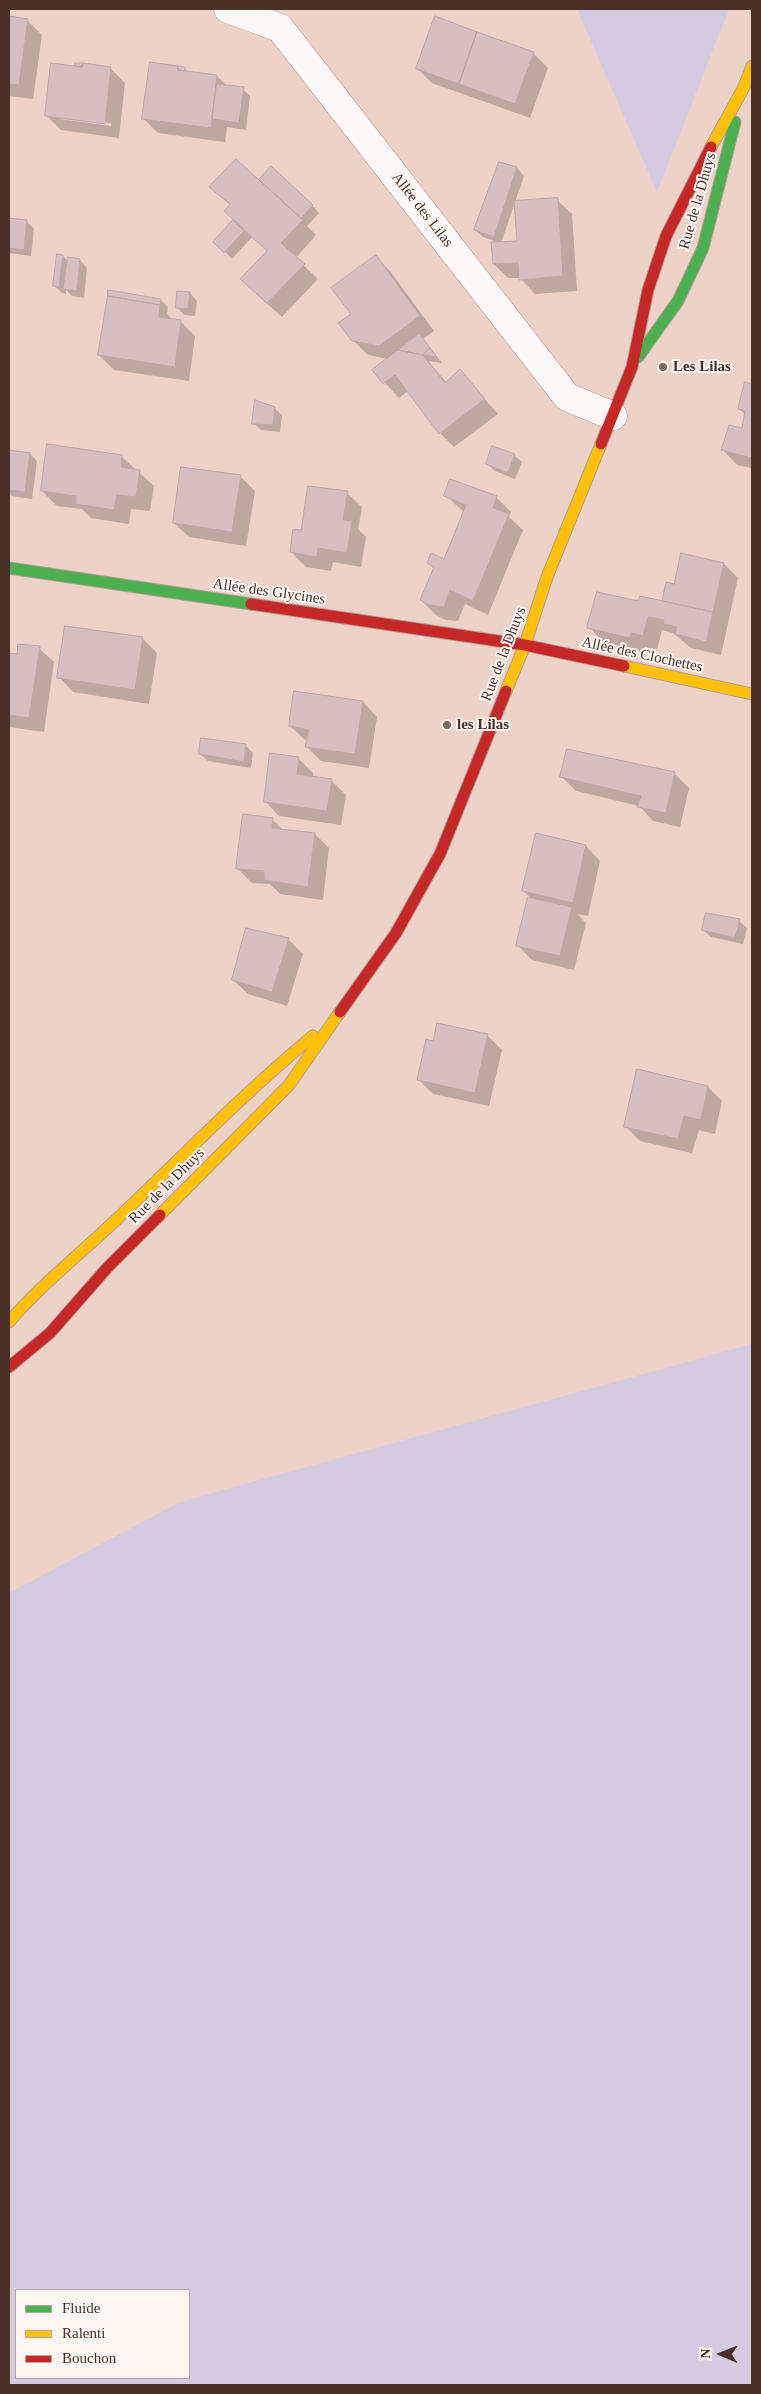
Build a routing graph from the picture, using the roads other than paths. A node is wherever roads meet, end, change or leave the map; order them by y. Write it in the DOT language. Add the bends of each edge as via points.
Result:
graph roads {
  1 [pos="228,9"];
  2 [pos="752,66"];
  3 [pos="744,87"];
  4 [pos="632,366"];
  5 [pos="613,416"];
  6 [pos="9,568"];
  7 [pos="525,645"];
  8 [pos="752,694"];
  9 [pos="335,1017"];
  10 [pos="9,1322"];
  11 [pos="9,1368"];
  1 -- 5 [label="street, Allée des Lilas" via="280,28 567,397"];
  2 -- 3 [label="street, Rue de la Dhuys"];
  3 -- 4 [label="street, Rue de la Dhuys" via="694,176 666,236 648,290"];
  3 -- 4 [label="street, Rue de la Dhuys" via="702,248 678,301"];
  4 -- 5 [label="street, Rue de la Dhuys"];
  5 -- 7 [label="street, Rue de la Dhuys" via="547,577"];
  6 -- 7 [label="street, Allée des Glycines"];
  7 -- 8 [label="street, Allée des Clochettes"];
  7 -- 9 [label="street, Rue de la Dhuys" via="440,854 396,933"];
  9 -- 10 [label="street, Rue de la Dhuys" via="276,1066 89,1245 30,1296"];
  9 -- 11 [label="street, Rue de la Dhuys" via="289,1085 106,1268 50,1333"];
}
